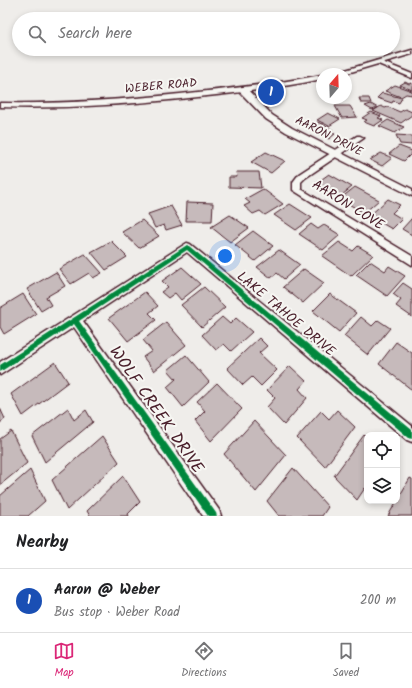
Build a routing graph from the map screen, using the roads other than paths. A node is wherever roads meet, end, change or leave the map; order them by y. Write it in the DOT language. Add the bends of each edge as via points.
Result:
graph roads {
  1 [pos="412,52"];
  2 [pos="398,56"];
  3 [pos="400,56"];
  4 [pos="378,62"];
  5 [pos="352,69"];
  6 [pos="412,76"];
  7 [pos="316,78"];
  8 [pos="243,90"];
  9 [pos="0,105"];
  10 [pos="360,138"];
  11 [pos="338,154"];
  12 [pos="412,193"];
  13 [pos="412,261"];
  14 [pos="75,320"];
  15 [pos="0,368"];
  16 [pos="412,435"];
  17 [pos="213,516"];
  1 -- 3 [label="main road"];
  2 -- 4 [label="main road"];
  4 -- 5 [label="main road"];
  4 -- 6 [label="street"];
  7 -- 8 [label="main road, WEBER ROAD"];
  8 -- 9 [label="main road, WEBER ROAD" via="134,101"];
  8 -- 11 [label="street, AARON DRIVE" via="269,117 289,130"];
  10 -- 11 [label="street"];
  11 -- 12 [label="street, AARON DRIVE"];
  11 -- 13 [label="street, AARON COVE" via="302,176 297,182 297,190"];
  14 -- 15 [label="street, LAKE TAHOE DRIVE"];
  14 -- 16 [label="street, LAKE TAHOE DRIVE" via="186,247"];
  14 -- 17 [label="street, WOLF CREEK DRIVE"];
}
